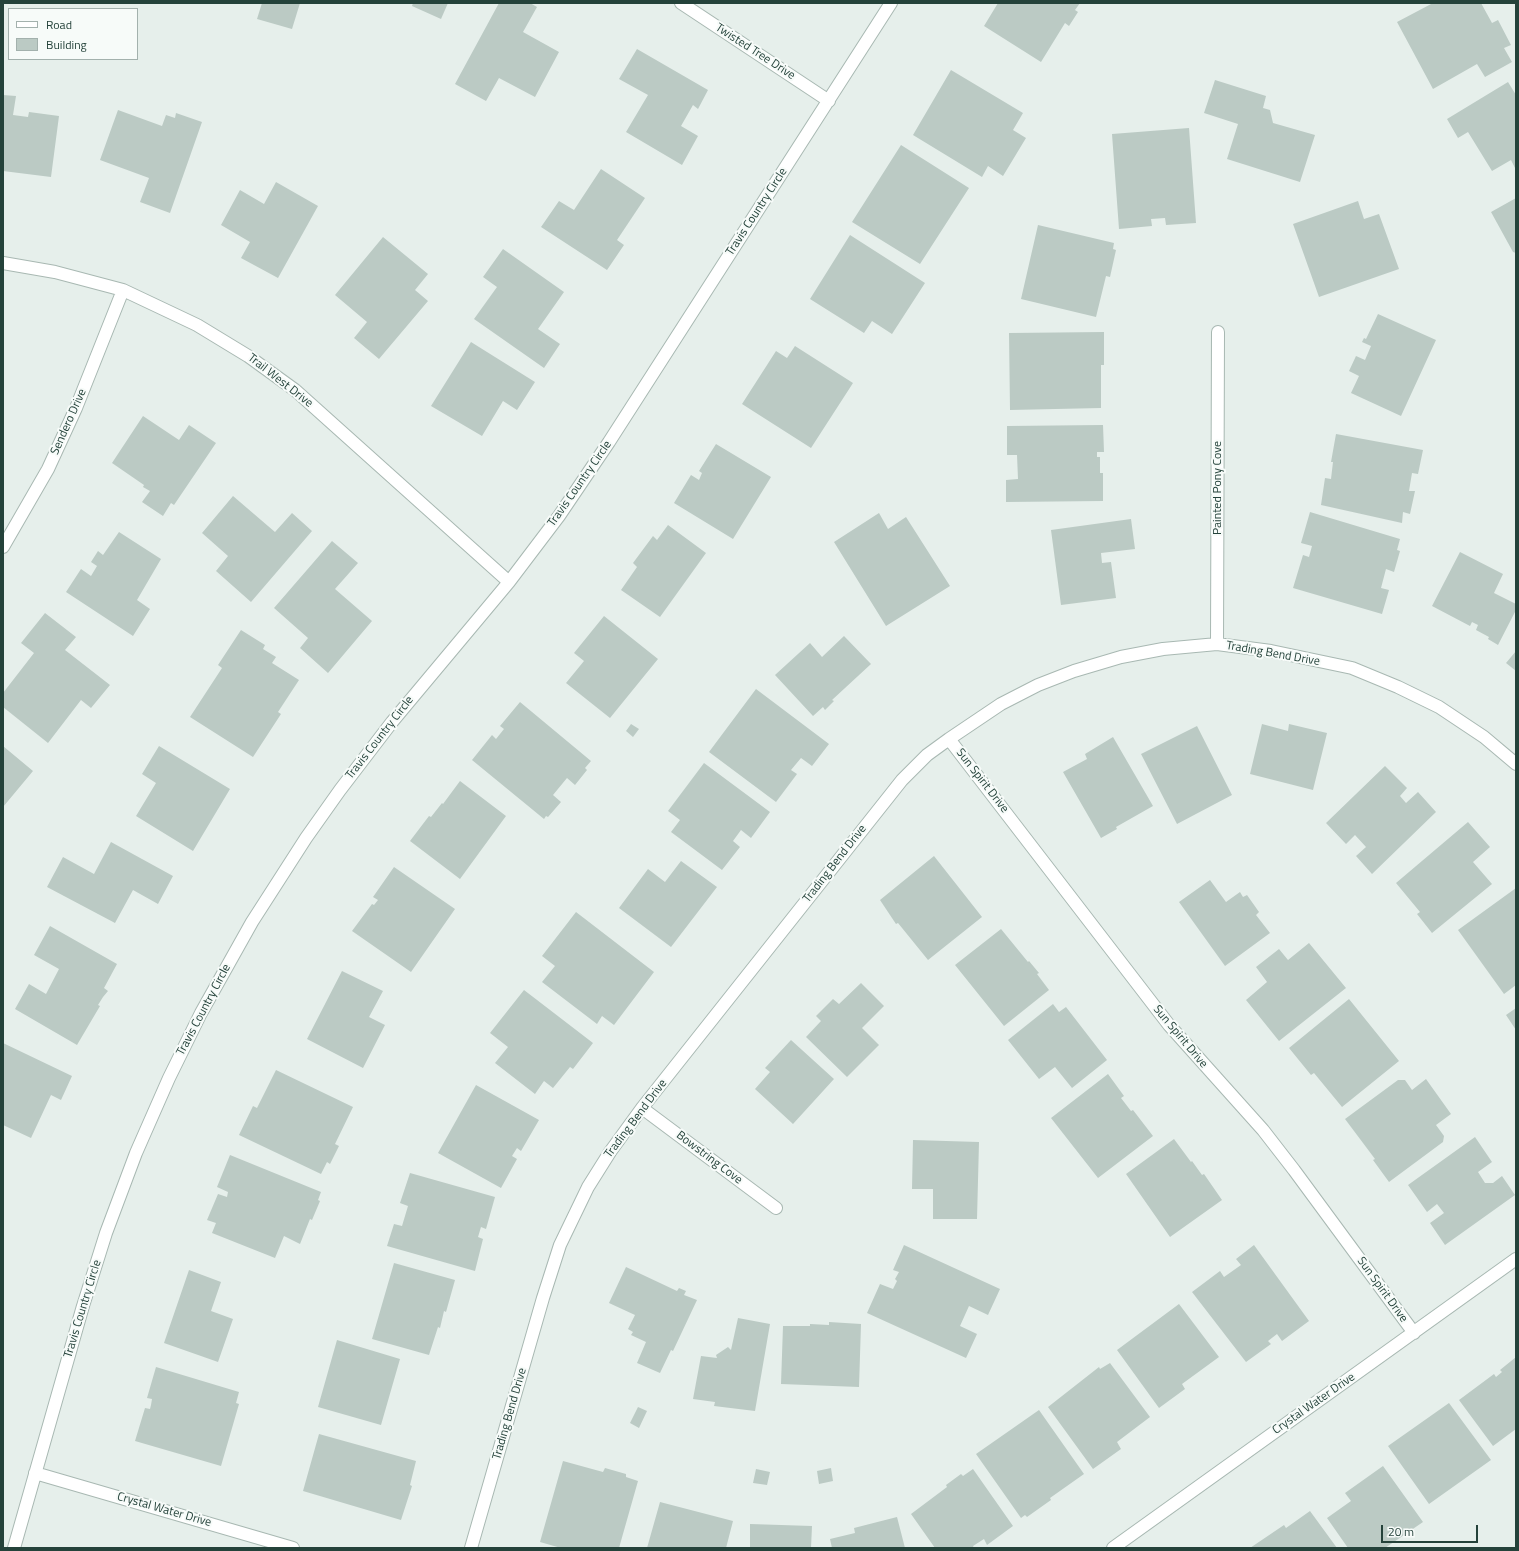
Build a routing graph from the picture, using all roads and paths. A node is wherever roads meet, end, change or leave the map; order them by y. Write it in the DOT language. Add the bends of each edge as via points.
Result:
graph roads {
  1 [pos="681,3"];
  2 [pos="891,3"];
  3 [pos="829,101"];
  4 [pos="3,262"];
  5 [pos="123,290"];
  6 [pos="1218,332"];
  7 [pos="3,547"];
  8 [pos="509,582"];
  9 [pos="1217,644"];
  10 [pos="949,739"];
  11 [pos="1516,764"];
  12 [pos="642,1108"];
  13 [pos="776,1208"];
  14 [pos="1516,1259"];
  15 [pos="1414,1333"];
  16 [pos="35,1473"];
  17 [pos="14,1548"];
  18 [pos="293,1548"];
  19 [pos="471,1548"];
  20 [pos="1113,1548"];
  1 -- 3 [label="street, Twisted Tree Drive"];
  2 -- 3 [label="street, Travis Country Circle"];
  3 -- 8 [label="street, Travis Country Circle" via="609,442 559,516"];
  4 -- 5 [label="street, Trail West Drive" via="56,272"];
  5 -- 7 [label="street, Sendero Drive" via="76,408 48,469"];
  5 -- 8 [label="street, Trail West Drive" via="197,325 248,356 295,390"];
  6 -- 9 [label="street, Painted Pony Cove"];
  8 -- 16 [label="street, Travis Country Circle" via="392,722 335,796 252,922 201,1013 142,1139 106,1233"];
  9 -- 10 [label="street, Trading Bend Drive" via="1121,657 1074,671 1038,685 1001,704"];
  9 -- 11 [label="street, Trading Bend Drive" via="1271,651 1352,668 1385,681 1439,707 1484,737"];
  10 -- 12 [label="street, Trading Bend Drive" via="927,755 902,780"];
  10 -- 15 [label="street, Sun Spirit Drive" via="1169,1025 1285,1158"];
  12 -- 13 [label="street, Bowstring Cove"];
  12 -- 19 [label="street, Trading Bend Drive" via="588,1188 560,1245"];
  14 -- 15 [label="street, Crystal Water Drive"];
  15 -- 20 [label="street, Crystal Water Drive"];
  16 -- 17 [label="street, Travis Country Circle"];
  16 -- 18 [label="street, Crystal Water Drive"];
}
